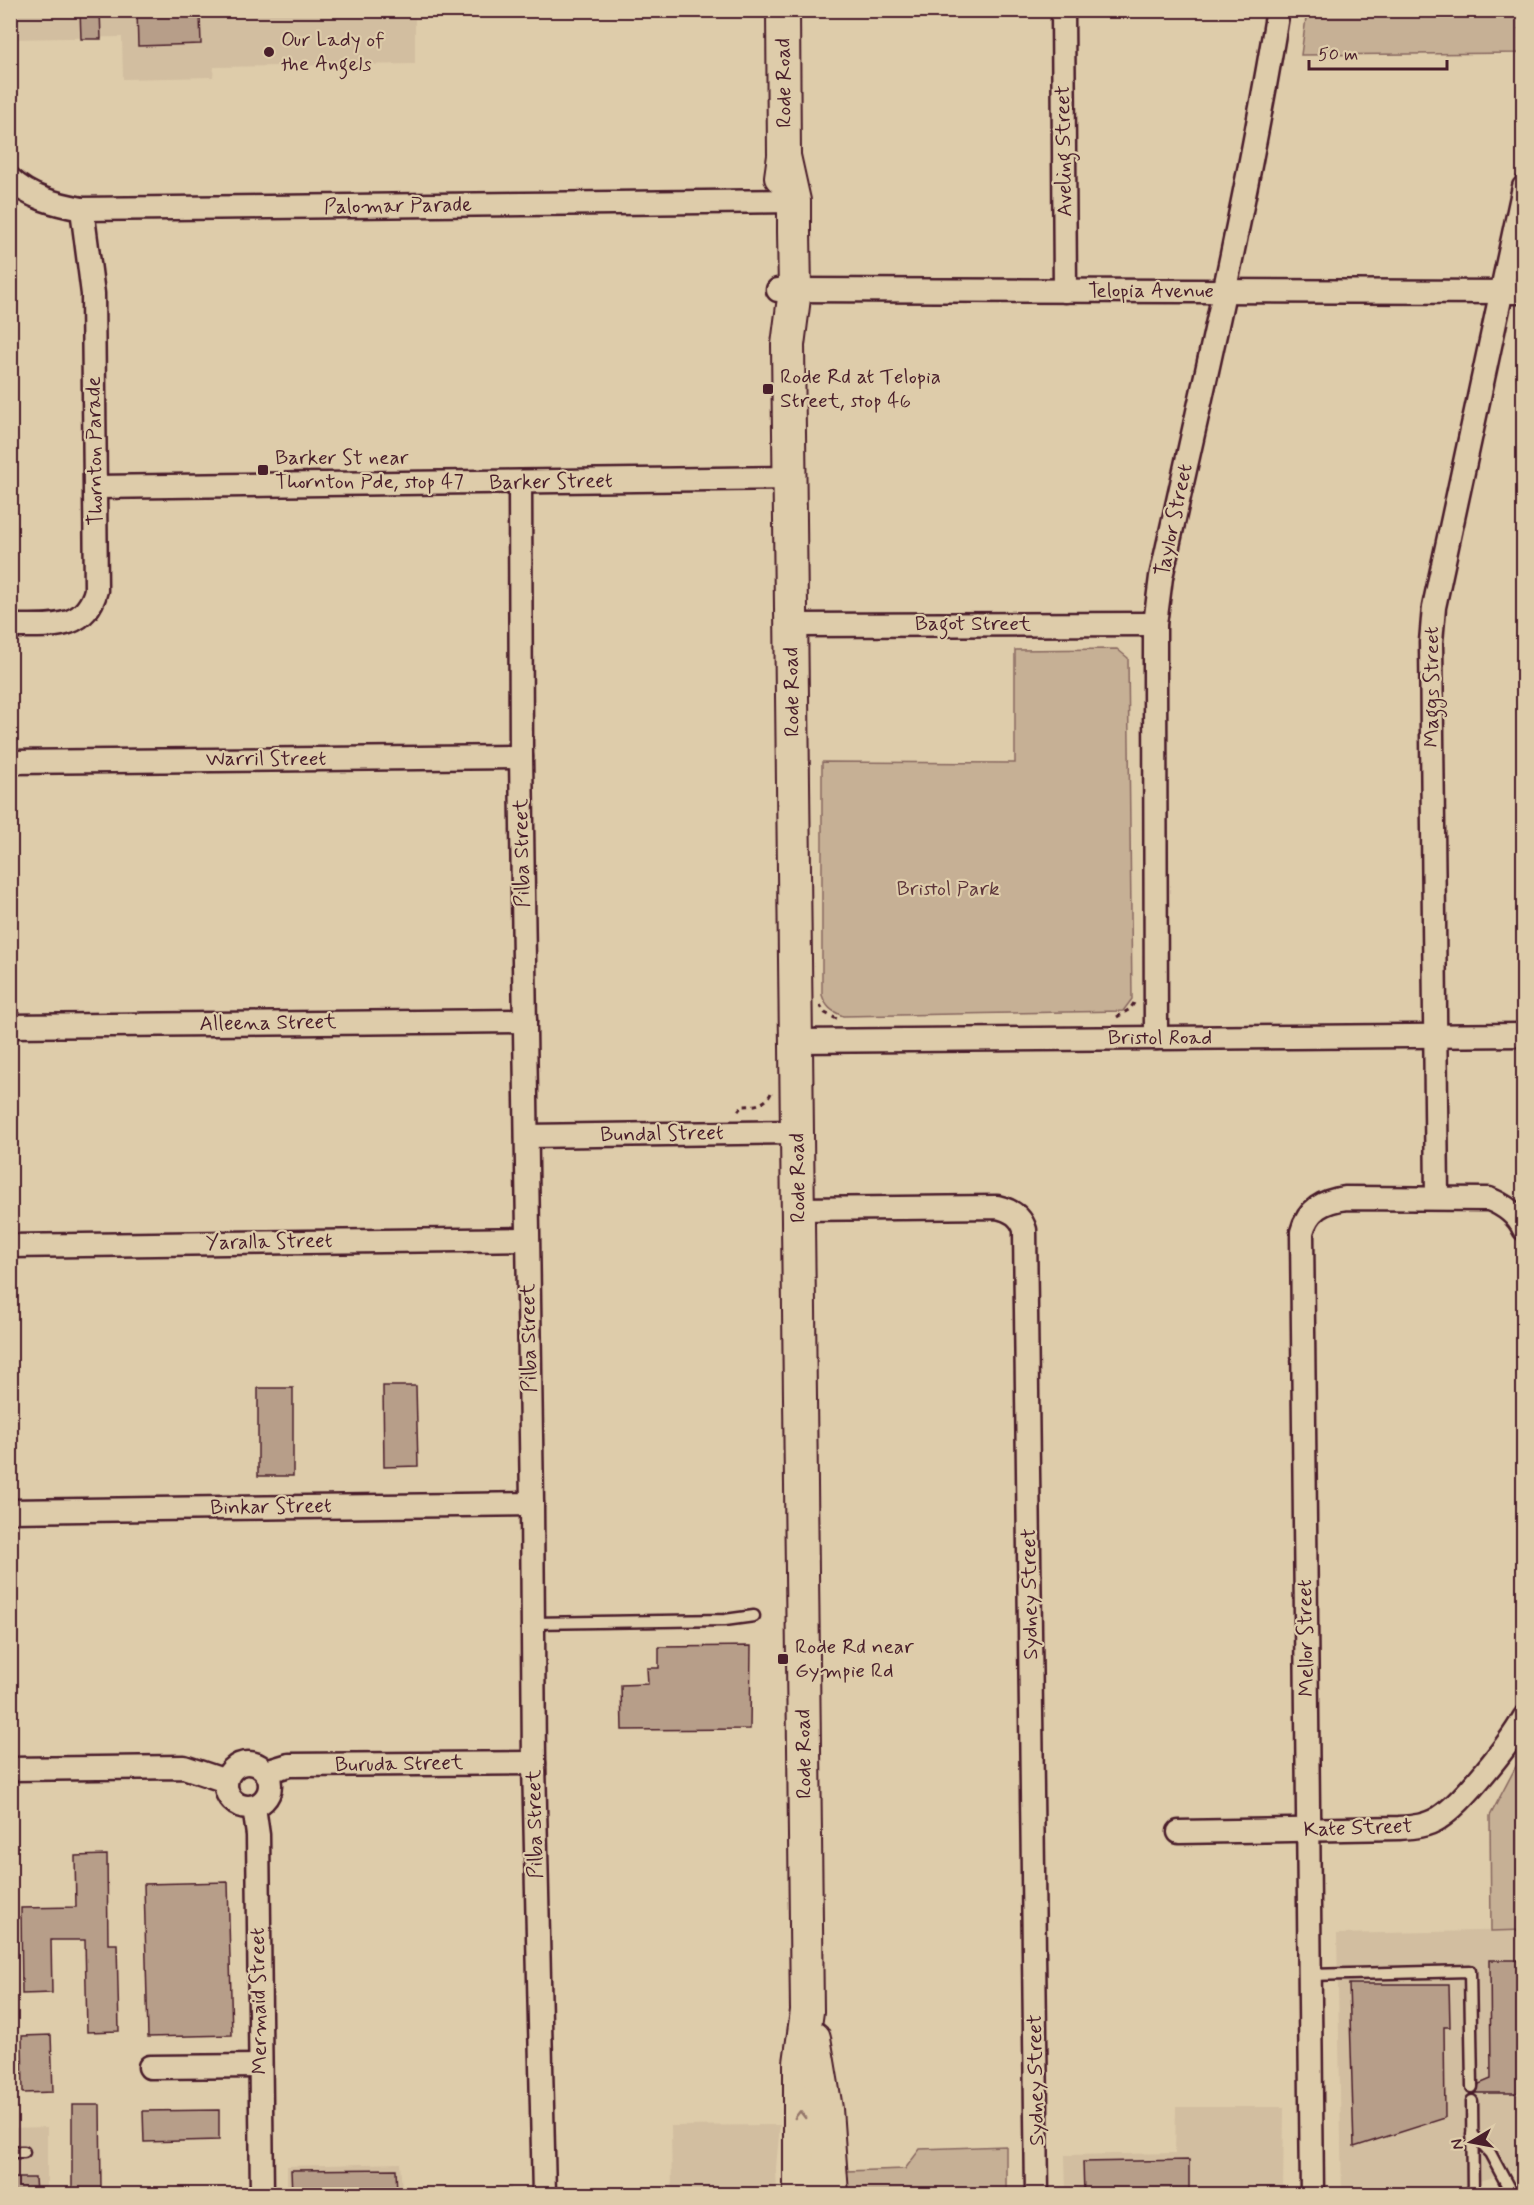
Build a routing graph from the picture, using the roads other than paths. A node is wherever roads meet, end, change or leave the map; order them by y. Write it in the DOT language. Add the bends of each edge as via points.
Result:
graph roads {
  1 [pos="783,10"];
  2 [pos="1062,10"];
  3 [pos="1278,10"];
  4 [pos="13,183"];
  5 [pos="1524,187"];
  6 [pos="785,201"];
  7 [pos="82,209"];
  8 [pos="786,290"];
  9 [pos="1065,291"];
  10 [pos="1223,291"];
  11 [pos="1500,292"];
  12 [pos="1524,292"];
  13 [pos="789,478"];
  14 [pos="520,482"];
  15 [pos="96,487"];
  16 [pos="1155,624"];
  17 [pos="790,625"];
  18 [pos="10,626"];
  19 [pos="521,757"];
  20 [pos="10,762"];
  21 [pos="525,1021"];
  22 [pos="10,1026"];
  23 [pos="1524,1035"];
  24 [pos="1435,1036"];
  25 [pos="1156,1038"];
  26 [pos="796,1041"];
  27 [pos="798,1132"];
  28 [pos="526,1136"];
  29 [pos="1437,1197"];
  30 [pos="798,1209"];
  31 [pos="1524,1229"];
  32 [pos="527,1239"];
  33 [pos="10,1246"];
  34 [pos="532,1504"];
  35 [pos="10,1511"];
  36 [pos="754,1616"];
  37 [pos="533,1623"];
  38 [pos="1524,1718"];
  39 [pos="534,1762"];
  40 [pos="10,1769"];
  41 [pos="266,1772"];
  42 [pos="226,1781"];
  43 [pos="255,1807"];
  44 [pos="1308,1830"];
  45 [pos="1179,1832"];
  46 [pos="1309,1975"];
  47 [pos="807,2011"];
  48 [pos="260,2066"];
  49 [pos="150,2067"];
  50 [pos="1472,2087"];
  51 [pos="1472,2101"];
  52 [pos="1472,2134"];
  53 [pos="10,2152"];
  54 [pos="24,2152"];
  55 [pos="262,2194"];
  56 [pos="544,2194"];
  57 [pos="800,2194"];
  58 [pos="832,2194"];
  59 [pos="1037,2194"];
  60 [pos="1312,2194"];
  61 [pos="1473,2194"];
  62 [pos="1512,2194"];
  1 -- 6 [label="main road, Rode Road"];
  2 -- 9 [label="street, Aveling Street"];
  3 -- 10 [label="street, Taylor Street"];
  4 -- 7 [label="street, Palomar Parade" via="45,200"];
  5 -- 11 [label="street, Maggs Street"];
  6 -- 7 [label="street, Palomar Parade"];
  6 -- 8 [label="main road, Rode Road"];
  7 -- 15 [label="street, Thornton Parade" via="93,294"];
  8 -- 9 [label="street, Telopia Avenue"];
  8 -- 13 [label="main road, Rode Road"];
  9 -- 10 [label="street, Telopia Avenue"];
  10 -- 11 [label="street, Telopia Avenue"];
  10 -- 16 [label="street, Taylor Street" via="1161,577"];
  11 -- 12 [label="street, Telopia Avenue"];
  11 -- 24 [label="street, Maggs Street" via="1434,607 1431,642"];
  13 -- 14 [label="street, Barker Street"];
  13 -- 17 [label="main road, Rode Road"];
  14 -- 15 [label="street, Barker Street"];
  14 -- 19 [label="street, Pilba Street"];
  15 -- 18 [label="street, Thornton Parade" via="97,580 89,608 66,623"];
  16 -- 17 [label="street, Bagot Street"];
  16 -- 25 [label="street, Taylor Street"];
  17 -- 26 [label="main road, Rode Road"];
  19 -- 20 [label="street, Warril Street"];
  19 -- 21 [label="street, Pilba Street"];
  21 -- 22 [label="street, Alleena Street"];
  21 -- 28 [label="street, Pilba Street"];
  23 -- 24 [label="street, Bristol Road"];
  24 -- 25 [label="street, Bristol Road"];
  24 -- 29 [label="street, Maggs Street"];
  25 -- 26 [label="street, Bristol Road"];
  26 -- 27 [label="main road, Rode Road"];
  27 -- 28 [label="street, Bundal Street"];
  27 -- 30 [label="main road, Rode Road"];
  28 -- 32 [label="street, Pilba Street"];
  29 -- 31 [label="street" via="1489,1199 1506,1207"];
  29 -- 44 [label="street, Mellor Street" via="1334,1199 1311,1212 1302,1232"];
  30 -- 47 [label="main road, Rode Road"];
  30 -- 59 [label="street, Sydney Street" via="997,1207 1013,1213 1025,1230"];
  32 -- 33 [label="street, Yaralla Street"];
  32 -- 34 [label="street, Pilba Street"];
  34 -- 35 [label="street, Binkar Street"];
  34 -- 37 [label="street, Pilba Street"];
  36 -- 37 [label="lane" via="725,1620"];
  37 -- 39 [label="street, Pilba Street"];
  38 -- 44 [label="street, Kate Street" via="1460,1801 1439,1818 1416,1827"];
  39 -- 41 [label="street, Buruda Street" via="289,1765"];
  39 -- 56 [label="street, Pilba Street"];
  40 -- 42 [label="street" via="184,1767"];
  41 -- 42 [label="street" via="254,1764 239,1764"];
  41 -- 43 [label="street" via="269,1792"];
  42 -- 43 [label="street" via="233,1802"];
  43 -- 48 [label="street, Mermaid Street"];
  44 -- 45 [label="street, Kate Street"];
  44 -- 46 [label="street, Mellor Street"];
  46 -- 50 [label="lane" via="1470,1971"];
  46 -- 60 [label="street, Mellor Street"];
  57 -- 47 [label="main road, Rode Road, one-way" via="800,2063"];
  47 -- 58 [label="main road, Rode Road" via="820,2064"];
  48 -- 49 [label="street"];
  48 -- 55 [label="street, Mermaid Street"];
  51 -- 52 [label="lane"];
  52 -- 61 [label="lane"];
  52 -- 62 [label="lane" via="1490,2153"];
  53 -- 54 [label="lane"];
}
